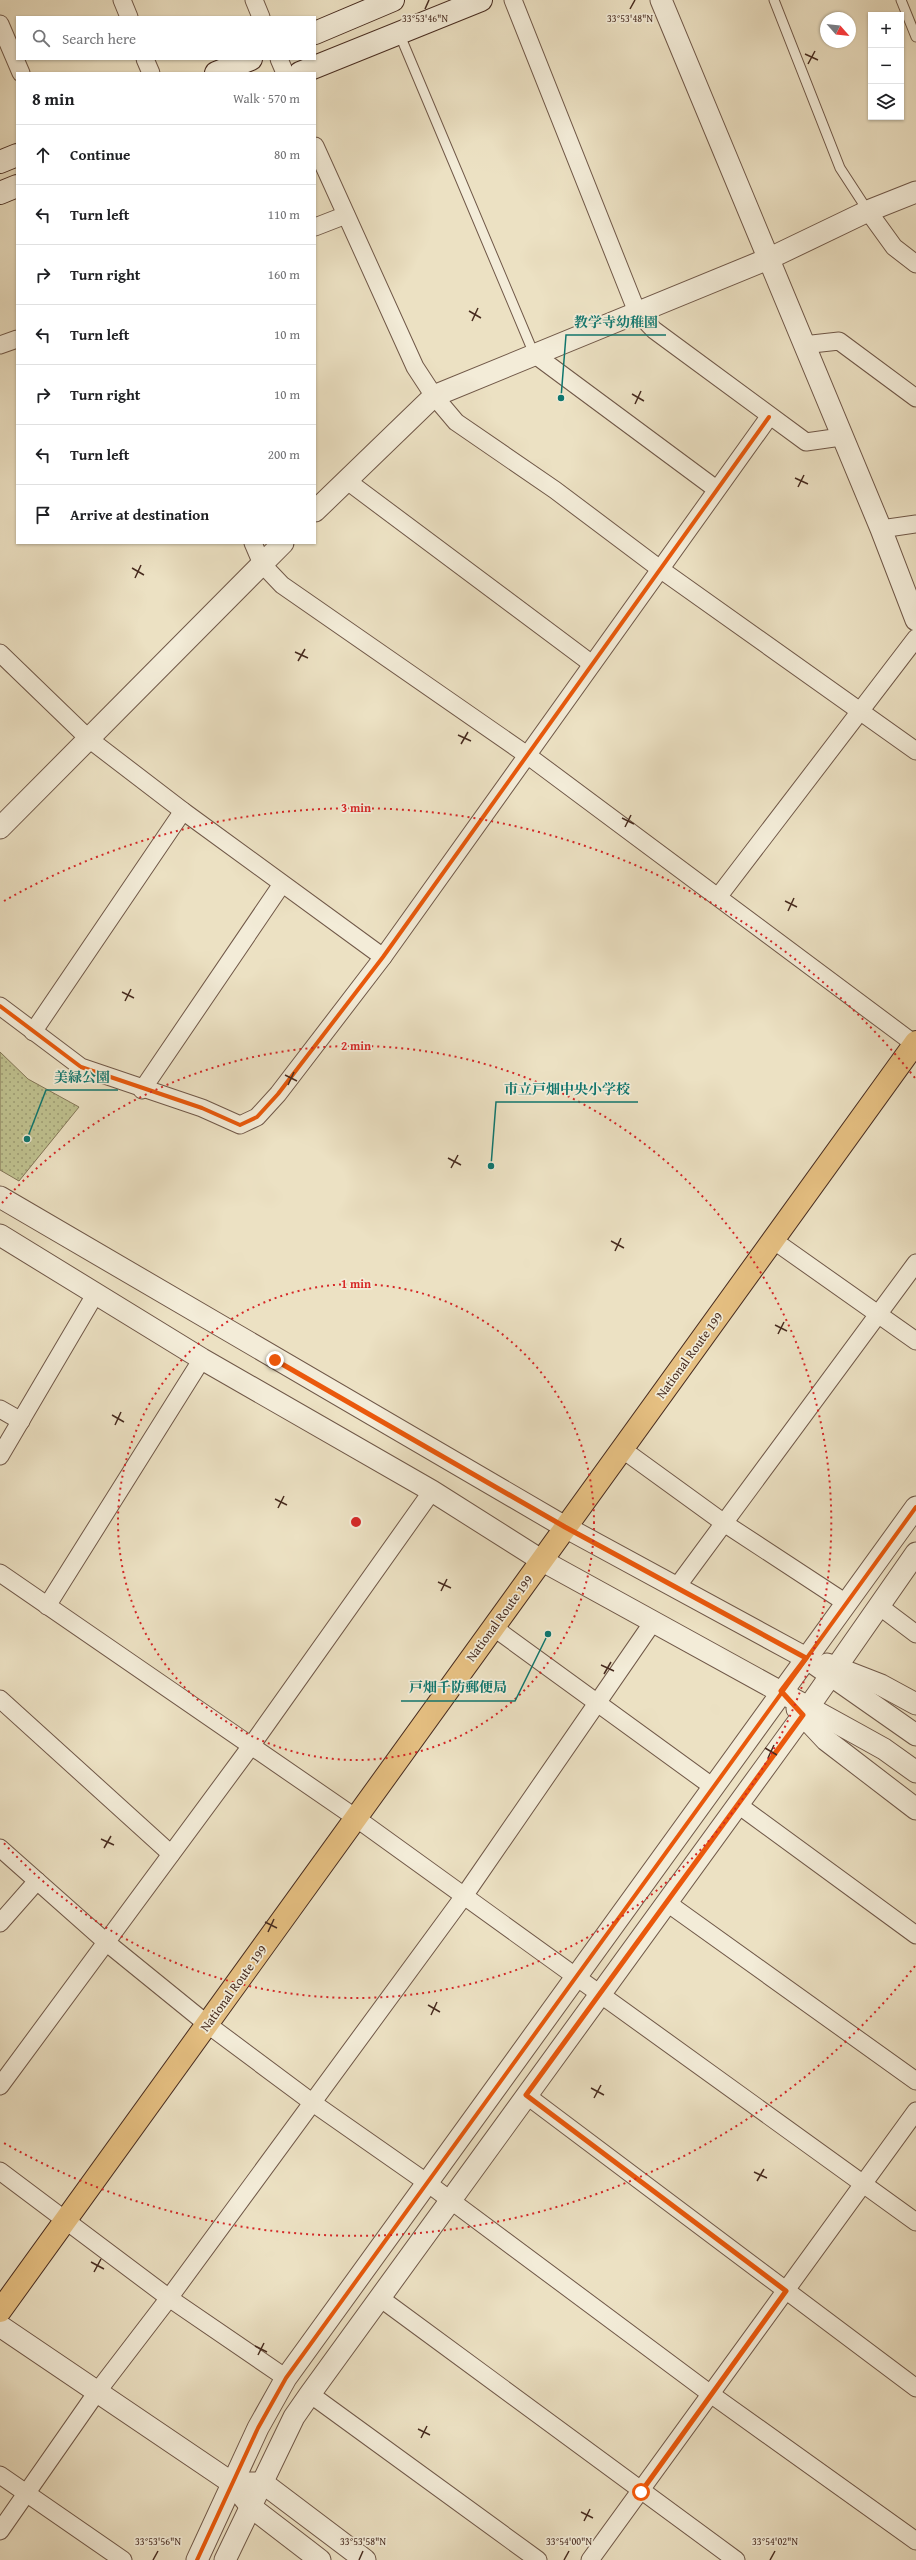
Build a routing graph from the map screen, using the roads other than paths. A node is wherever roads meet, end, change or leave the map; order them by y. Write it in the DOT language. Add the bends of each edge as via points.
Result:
graph roads {
  1 [pos="122,0"];
  2 [pos="254,0"];
  3 [pos="481,0"];
  4 [pos="513,0"];
  5 [pos="662,0"];
  6 [pos="774,0"];
  7 [pos="901,0"];
  8 [pos="388,1"];
  9 [pos="129,16"];
  10 [pos="261,16"];
  11 [pos="0,24"];
  12 [pos="316,33"];
  13 [pos="399,33"];
  14 [pos="916,37"];
  15 [pos="145,60"];
  16 [pos="248,60"];
  17 [pos="279,60"];
  18 [pos="21,72"];
  19 [pos="151,72"];
  20 [pos="218,72"];
  21 [pos="285,72"];
  22 [pos="302,72"];
  23 [pos="316,148"];
  24 [pos="16,155"];
  25 [pos="0,162"];
  26 [pos="16,186"];
  27 [pos="916,192"];
  28 [pos="0,193"];
  29 [pos="868,211"];
  30 [pos="346,215"];
  31 [pos="316,227"];
  32 [pos="768,259"];
  33 [pos="916,264"];
  34 [pos="637,312"];
  35 [pos="16,339"];
  36 [pos="0,345"];
  37 [pos="803,345"];
  38 [pos="534,354"];
  39 [pos="434,396"];
  40 [pos="916,398"];
  41 [pos="769,416"];
  42 [pos="841,437"];
  43 [pos="346,480"];
  44 [pos="716,489"];
  45 [pos="316,510"];
  46 [pos="916,524"];
  47 [pos="881,529"];
  48 [pos="253,544"];
  49 [pos="282,544"];
  50 [pos="262,564"];
  51 [pos="660,569"];
  52 [pos="916,620"];
  53 [pos="916,638"];
  54 [pos="0,653"];
  55 [pos="592,664"];
  56 [pos="860,711"];
  57 [pos="89,739"];
  58 [pos="916,750"];
  59 [pos="527,755"];
  60 [pos="182,811"];
  61 [pos="1,825"];
  62 [pos="282,884"];
  63 [pos="718,898"];
  64 [pos="383,957"];
  65 [pos="0,1006"];
  66 [pos="33,1032"];
  67 [pos="916,1044"];
  68 [pos="142,1090"];
  69 [pos="0,1198"];
  70 [pos="0,1235"];
  71 [pos="773,1240"];
  72 [pos="916,1263"];
  73 [pos="96,1293"];
  74 [pos="879,1314"];
  75 [pos="916,1341"];
  76 [pos="202,1359"];
  77 [pos="0,1409"];
  78 [pos="21,1421"];
  79 [pos="622,1449"];
  80 [pos="0,1456"];
  81 [pos="432,1491"];
  82 [pos="916,1506"];
  83 [pos="724,1523"];
  84 [pos="565,1527"];
  85 [pos="916,1554"];
  86 [pos="541,1560"];
  87 [pos="0,1573"];
  88 [pos="676,1588"];
  89 [pos="846,1603"];
  90 [pos="47,1606"];
  91 [pos="879,1606"];
  92 [pos="653,1622"];
  93 [pos="493,1627"];
  94 [pos="916,1634"];
  95 [pos="806,1658"];
  96 [pos="834,1671"];
  97 [pos="781,1691"];
  98 [pos="0,1699"];
  99 [pos="597,1703"];
  100 [pos="916,1704"];
  101 [pos="805,1711"];
  102 [pos="908,1729"];
  103 [pos="251,1746"];
  104 [pos="916,1772"];
  105 [pos="713,1787"];
  106 [pos="737,1804"];
  107 [pos="916,1809"];
  108 [pos="356,1818"];
  109 [pos="0,1848"];
  110 [pos="171,1854"];
  111 [pos="38,1881"];
  112 [pos="464,1896"];
  113 [pos="666,1902"];
  114 [pos="0,1923"];
  115 [pos="916,1935"];
  116 [pos="106,1942"];
  117 [pos="576,1976"];
  118 [pos="600,1994"];
  119 [pos="206,2024"];
  120 [pos="916,2081"];
  121 [pos="0,2086"];
  122 [pos="526,2095"];
  123 [pos="312,2104"];
  124 [pos="916,2110"];
  125 [pos="0,2171"];
  126 [pos="426,2182"];
  127 [pos="863,2183"];
  128 [pos="450,2200"];
  129 [pos="65,2218"];
  130 [pos="916,2222"];
  131 [pos="786,2291"];
  132 [pos="169,2298"];
  133 [pos="380,2298"];
  134 [pos="0,2311"];
  135 [pos="0,2326"];
  136 [pos="286,2378"];
  137 [pos="916,2388"];
  138 [pos="97,2392"];
  139 [pos="310,2394"];
  140 [pos="712,2395"];
  141 [pos="0,2475"];
  142 [pos="232,2483"];
  143 [pos="262,2483"];
  144 [pos="641,2492"];
  145 [pos="27,2493"];
  146 [pos="251,2507"];
  147 [pos="0,2531"];
  148 [pos="916,2541"];
  149 [pos="230,2557"];
  150 [pos="123,2560"];
  151 [pos="196,2560"];
  152 [pos="320,2560"];
  153 [pos="365,2560"];
  154 [pos="538,2560"];
  155 [pos="590,2560"];
  156 [pos="736,2560"];
  1 -- 9 [label="street"];
  2 -- 10 [label="street"];
  3 -- 13 [label="main road"];
  4 -- 34 [label="street"];
  5 -- 32 [label="street"];
  6 -- 29 [label="lane" via="840,168"];
  7 -- 14 [label="lane"];
  8 -- 12 [label="main road"];
  11 -- 18 [label="street"];
  13 -- 22 [label="main road"];
  13 -- 38 [label="lane"];
  15 -- 19 [label="street"];
  16 -- 20 [label="main road"];
  17 -- 21 [label="street"];
  23 -- 30 [label="street"];
  24 -- 25 [label="main road"];
  26 -- 28 [label="main road"];
  27 -- 29 [label="street"];
  29 -- 32 [label="street"];
  29 -- 33 [label="street" via="894,247"];
  30 -- 31 [label="street"];
  30 -- 39 [label="street" via="415,367"];
  32 -- 34 [label="street"];
  32 -- 37 [label="street"];
  34 -- 38 [label="street"];
  34 -- 41 [label="street" via="654,330"];
  35 -- 36 [label="street"];
  37 -- 40 [label="street" via="839,341"];
  37 -- 42 [label="street"];
  38 -- 39 [label="street"];
  38 -- 44 [label="street"];
  39 -- 43 [label="street"];
  39 -- 51 [label="street" via="456,422 556,490"];
  41 -- 42 [label="street" via="806,442"];
  41 -- 44 [label="street"];
  42 -- 47 [label="street"];
  43 -- 45 [label="street"];
  43 -- 55 [label="street"];
  44 -- 51 [label="street"];
  46 -- 47 [label="street"];
  47 -- 52 [label="street"];
  48 -- 50 [label="street"];
  49 -- 50 [label="street"];
  50 -- 57 [label="street"];
  50 -- 59 [label="street" via="282,585"];
  51 -- 55 [label="street"];
  51 -- 56 [label="street"];
  53 -- 56 [label="street"];
  54 -- 57 [label="street"];
  55 -- 59 [label="street"];
  56 -- 58 [label="street"];
  56 -- 63 [label="street"];
  57 -- 60 [label="street"];
  57 -- 61 [label="street"];
  59 -- 63 [label="street"];
  59 -- 64 [label="street"];
  60 -- 62 [label="street"];
  60 -- 66 [label="street"];
  62 -- 64 [label="street"];
  62 -- 68 [label="street"];
  63 -- 67 [label="street"];
  64 -- 68 [label="street" via="258,1117 240,1125 202,1108"];
  65 -- 66 [label="street"];
  66 -- 68 [label="street" via="81,1067"];
  67 -- 71 [label="highway, National Route 199"];
  69 -- 84 [label="street"];
  70 -- 73 [label="street"];
  71 -- 74 [label="street"];
  71 -- 79 [label="highway, National Route 199"];
  72 -- 74 [label="street"];
  73 -- 76 [label="street"];
  73 -- 78 [label="street"];
  74 -- 75 [label="street"];
  74 -- 83 [label="street"];
  76 -- 81 [label="street"];
  76 -- 90 [label="street"];
  77 -- 78 [label="street"];
  78 -- 80 [label="street"];
  79 -- 83 [label="street"];
  79 -- 84 [label="highway, National Route 199"];
  81 -- 86 [label="street"];
  81 -- 103 [label="street"];
  82 -- 89 [label="street"];
  83 -- 88 [label="street"];
  83 -- 89 [label="street"];
  84 -- 86 [label="highway, National Route 199"];
  84 -- 88 [label="street"];
  85 -- 91 [label="street"];
  86 -- 92 [label="street"];
  86 -- 93 [label="highway, National Route 199"];
  87 -- 90 [label="street"];
  88 -- 95 [label="street"];
  89 -- 95 [label="street"];
  90 -- 103 [label="street"];
  91 -- 94 [label="street"];
  91 -- 96 [label="street"];
  92 -- 97 [label="street"];
  92 -- 99 [label="street"];
  93 -- 99 [label="street"];
  93 -- 108 [label="highway, National Route 199"];
  95 -- 96 [label="street"];
  95 -- 97 [label="street"];
  96 -- 100 [label="street" via="881,1685"];
  96 -- 101 [label="street"];
  96 -- 102 [label="street"];
  97 -- 101 [label="street"];
  97 -- 105 [label="street"];
  98 -- 110 [label="street"];
  99 -- 105 [label="street"];
  99 -- 112 [label="street"];
  101 -- 104 [label="street" via="884,1749"];
  101 -- 106 [label="street"];
  101 -- 107 [label="street" via="826,1740"];
  103 -- 108 [label="street"];
  103 -- 110 [label="street"];
  105 -- 117 [label="street"];
  106 -- 113 [label="street"];
  106 -- 115 [label="street"];
  108 -- 112 [label="street"];
  108 -- 119 [label="highway, National Route 199"];
  109 -- 111 [label="street"];
  110 -- 116 [label="street"];
  111 -- 114 [label="street"];
  111 -- 116 [label="street"];
  112 -- 117 [label="street"];
  112 -- 123 [label="street"];
  113 -- 118 [label="street"];
  113 -- 120 [label="street"];
  116 -- 119 [label="street"];
  116 -- 121 [label="street"];
  117 -- 118 [label="street"];
  117 -- 126 [label="street"];
  118 -- 122 [label="street"];
  118 -- 127 [label="street"];
  119 -- 123 [label="street"];
  119 -- 129 [label="highway, National Route 199"];
  122 -- 128 [label="street"];
  122 -- 131 [label="street"];
  123 -- 126 [label="street"];
  123 -- 132 [label="street"];
  124 -- 127 [label="street"];
  125 -- 129 [label="street"];
  126 -- 128 [label="street"];
  126 -- 136 [label="street"];
  127 -- 130 [label="street"];
  127 -- 131 [label="street"];
  128 -- 133 [label="street"];
  128 -- 140 [label="street"];
  129 -- 132 [label="street"];
  129 -- 134 [label="highway, National Route 199"];
  131 -- 137 [label="street"];
  131 -- 140 [label="street"];
  132 -- 136 [label="street"];
  132 -- 138 [label="street"];
  133 -- 139 [label="street"];
  133 -- 144 [label="street"];
  135 -- 138 [label="street"];
  136 -- 142 [label="street" via="261,2422"];
  138 -- 142 [label="street"];
  138 -- 145 [label="street"];
  139 -- 143 [label="street" via="294,2417"];
  139 -- 154 [label="street"];
  140 -- 144 [label="street"];
  140 -- 148 [label="street"];
  141 -- 145 [label="street"];
  142 -- 143 [label="street"];
  142 -- 146 [label="street"];
  142 -- 151 [label="street"];
  143 -- 146 [label="street"];
  143 -- 153 [label="street"];
  144 -- 155 [label="street"];
  144 -- 156 [label="street"];
  145 -- 147 [label="street"];
  145 -- 150 [label="street"];
  146 -- 149 [label="street"];
  146 -- 152 [label="street"];
}
